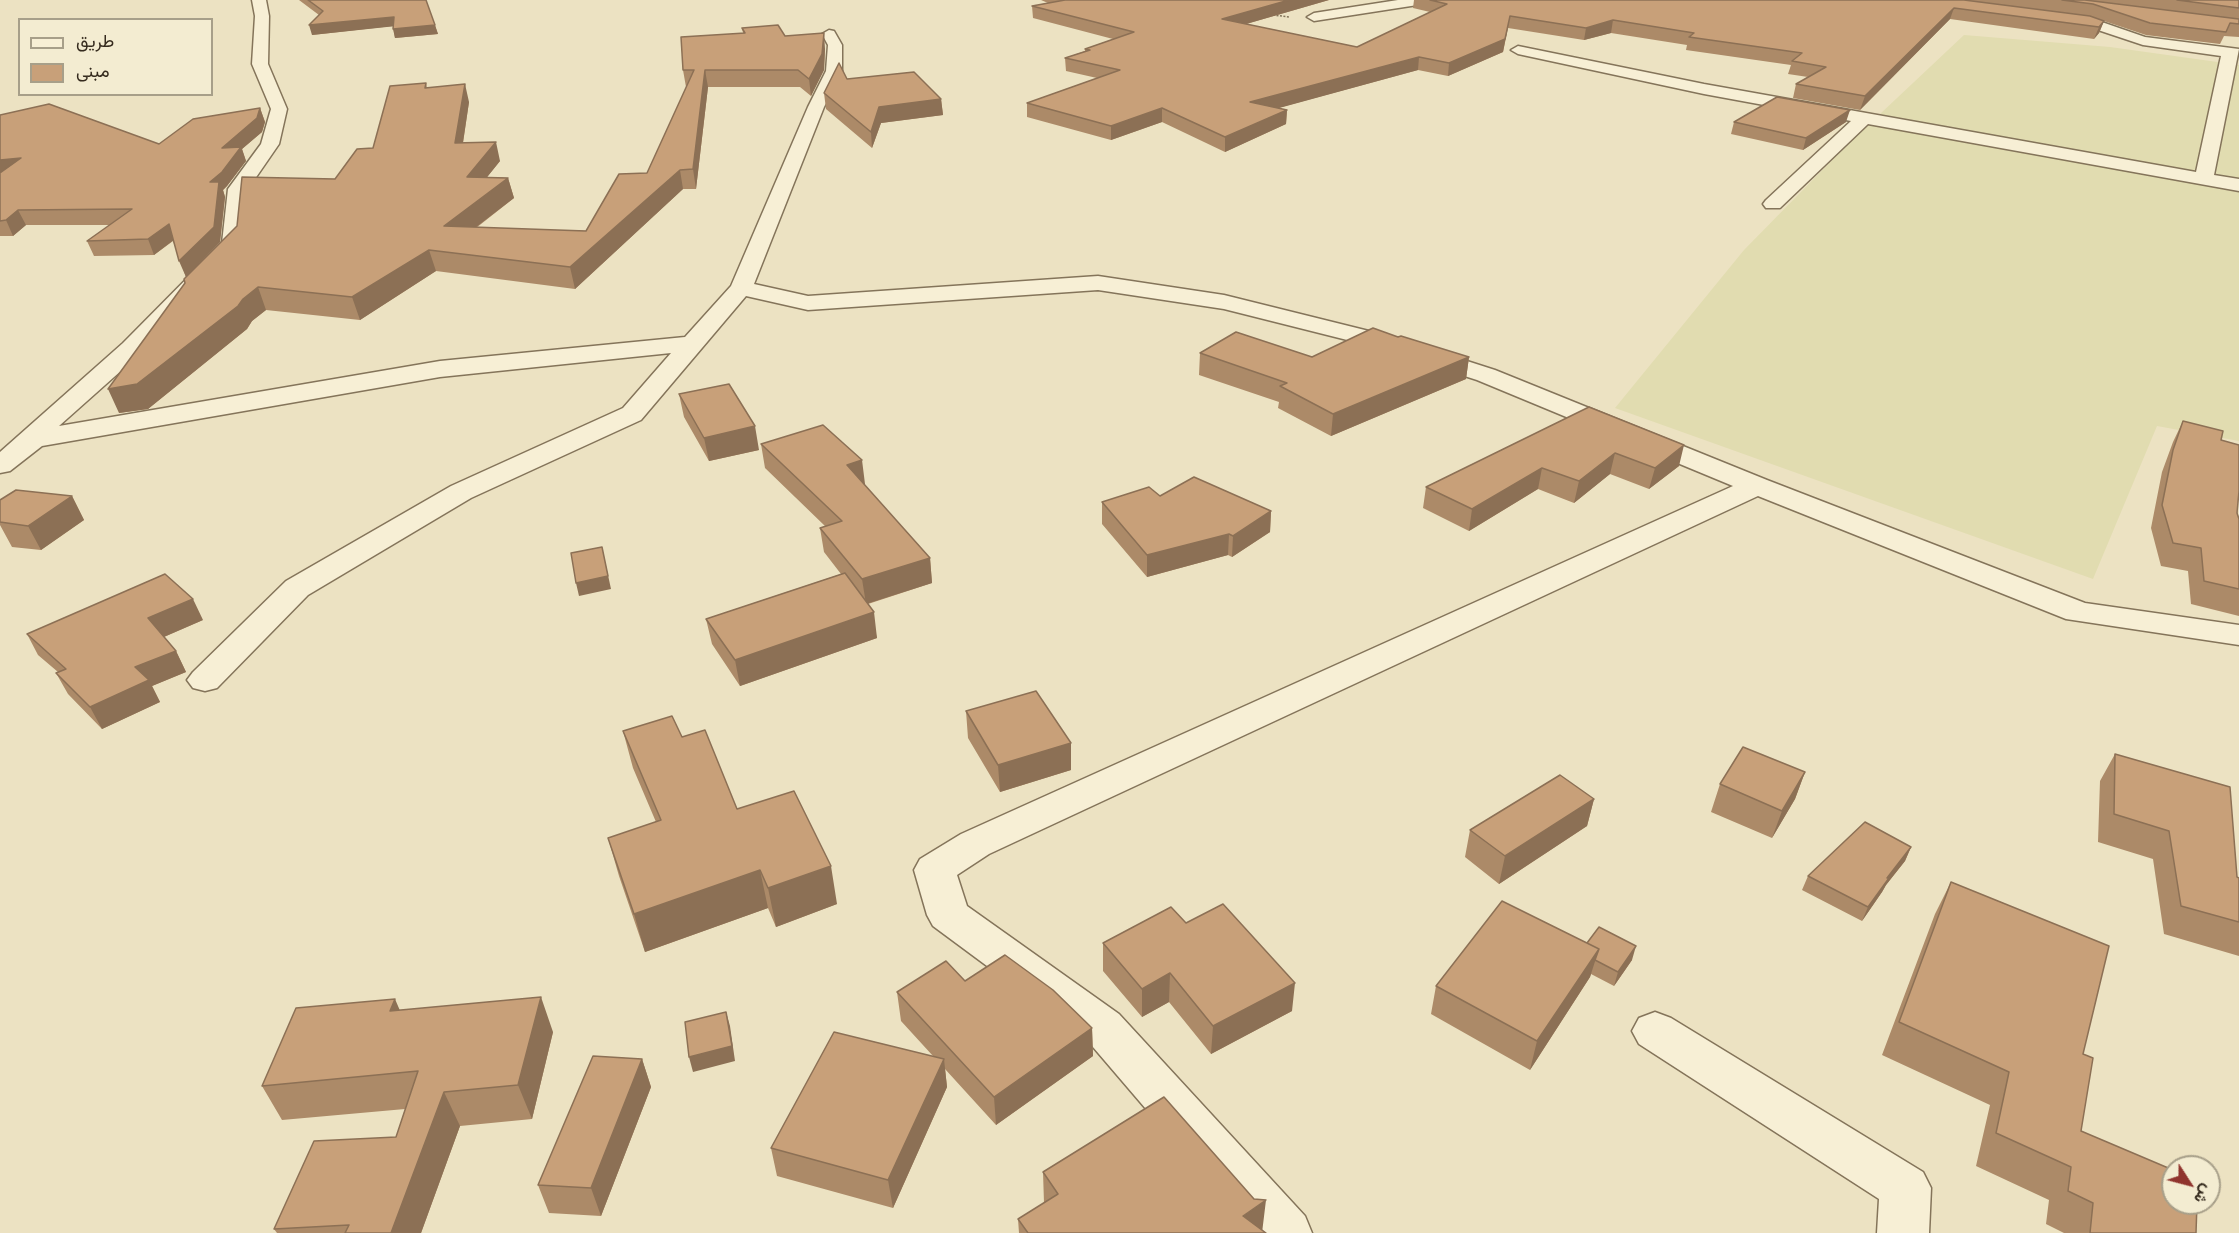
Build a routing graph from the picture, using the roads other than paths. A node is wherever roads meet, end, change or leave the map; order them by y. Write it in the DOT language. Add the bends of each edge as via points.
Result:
graph roads {
  1 [pos="259,0"];
  2 [pos="1424,0"];
  3 [pos="2095,8"];
  4 [pos="2042,16"];
  5 [pos="1314,17"];
  6 [pos="2088,22"];
  7 [pos="829,34"];
  8 [pos="1518,50"];
  9 [pos="2234,54"];
  10 [pos="1863,118"];
  11 [pos="2204,178"];
  12 [pos="2239,185"];
  13 [pos="1773,204"];
  14 [pos="741,288"];
  15 [pos="693,344"];
  16 [pos="28,440"];
  17 [pos="0,465"];
  18 [pos="1757,486"];
  19 [pos="2239,635"];
  20 [pos="205,680"];
  21 [pos="1655,1031"];
  22 [pos="1286,1233"];
  23 [pos="1903,1233"];
  1 -- 16 [label="street" via="260,64 279,109 270,144 237,189 232,245 132,348"];
  2 -- 5 [label="street"];
  3 -- 6 [label="street"];
  4 -- 6 [label="street"];
  6 -- 9 [label="street" via="2143,41"];
  7 -- 14 [label="street" via="835,45 834,71"];
  8 -- 10 [label="street"];
  9 -- 11 [label="street"];
  10 -- 11 [label="street"];
  10 -- 13 [label="street"];
  11 -- 12 [label="street"];
  14 -- 15 [label="street"];
  14 -- 18 [label="street" via="808,303 1098,283 1224,302 1380,341 1486,375"];
  15 -- 16 [label="street" via="440,369"];
  15 -- 20 [label="street" via="632,414 461,492 297,588"];
  16 -- 17 [label="street" via="32,441"];
  18 -- 19 [label="street" via="2078,612"];
  18 -- 22 [label="street" via="975,844 935,870 948,915 1103,1028"];
  21 -- 23 [label="street" via="1905,1188"];
}
